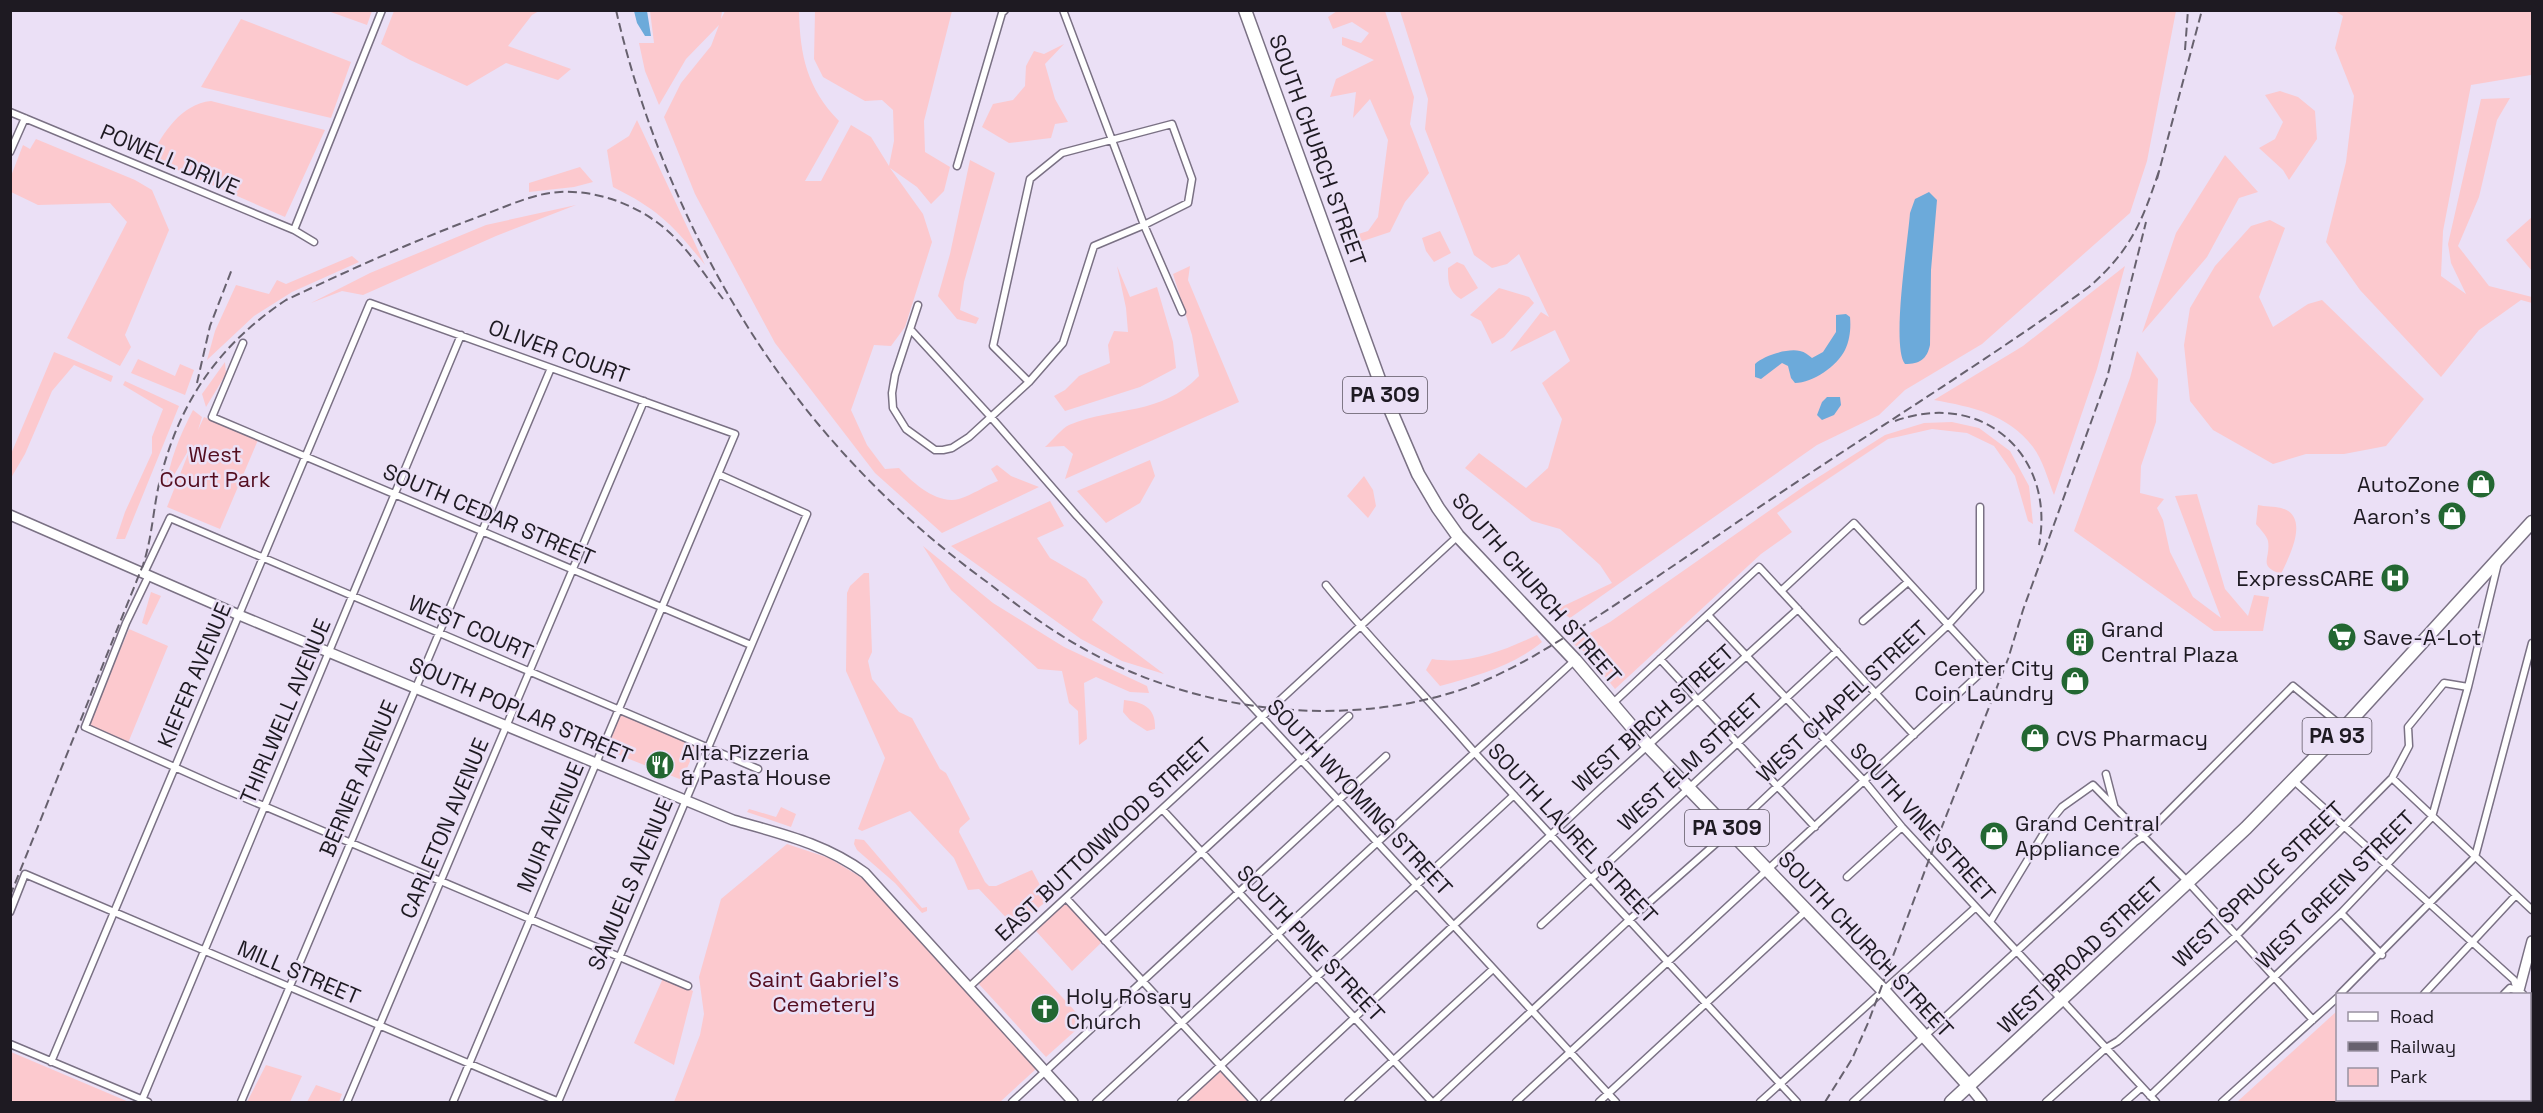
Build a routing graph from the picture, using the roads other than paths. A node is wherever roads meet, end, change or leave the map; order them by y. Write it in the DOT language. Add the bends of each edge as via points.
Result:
graph roads {
  1 [pos="382,10"];
  2 [pos="1005,10"];
  3 [pos="1063,10"];
  4 [pos="1245,10"];
  5 [pos="10,112"];
  6 [pos="25,118"];
  7 [pos="1113,139"];
  8 [pos="10,152"];
  9 [pos="957,166"];
  10 [pos="1144,225"];
  11 [pos="294,230"];
  12 [pos="314,242"];
  13 [pos="370,303"];
  14 [pos="918,305"];
  15 [pos="1182,312"];
  16 [pos="911,330"];
  17 [pos="461,335"];
  18 [pos="243,344"];
  19 [pos="551,368"];
  20 [pos="1029,382"];
  21 [pos="644,401"];
  22 [pos="990,416"];
  23 [pos="735,434"];
  24 [pos="306,457"];
  25 [pos="718,474"];
  26 [pos="395,494"];
  27 [pos="1980,507"];
  28 [pos="10,515"];
  29 [pos="2532,522"];
  30 [pos="482,531"];
  31 [pos="1458,536"];
  32 [pos="263,557"];
  33 [pos="2499,560"];
  34 [pos="573,569"];
  35 [pos="147,574"];
  36 [pos="1908,582"];
  37 [pos="1326,585"];
  38 [pos="1781,591"];
  39 [pos="352,596"];
  40 [pos="662,607"];
  41 [pos="1798,609"];
  42 [pos="239,615"];
  43 [pos="1708,615"];
  44 [pos="1863,621"];
  45 [pos="1948,625"];
  46 [pos="1359,627"];
  47 [pos="439,633"];
  48 [pos="2532,643"];
  49 [pos="751,645"];
  50 [pos="1837,651"];
  51 [pos="329,652"];
  52 [pos="1746,657"];
  53 [pos="1660,659"];
  54 [pos="1575,660"];
  55 [pos="530,672"];
  56 [pos="416,687"];
  57 [pos="2468,687"];
  58 [pos="1876,695"];
  59 [pos="1785,699"];
  60 [pos="1699,701"];
  61 [pos="1611,704"];
  62 [pos="619,710"];
  63 [pos="1349,716"];
  64 [pos="1262,717"];
  65 [pos="507,726"];
  66 [pos="2344,728"];
  67 [pos="1914,735"];
  68 [pos="1826,741"];
  69 [pos="1737,743"];
  70 [pos="1649,747"];
  71 [pos="708,748"];
  72 [pos="1475,753"];
  73 [pos="1386,756"];
  74 [pos="1301,760"];
  75 [pos="597,762"];
  76 [pos="176,766"];
  77 [pos="758,769"];
  78 [pos="2106,774"];
  79 [pos="2392,778"];
  80 [pos="2293,780"];
  81 [pos="1865,782"];
  82 [pos="1777,786"];
  83 [pos="1688,788"];
  84 [pos="1514,795"];
  85 [pos="686,800"];
  86 [pos="1338,801"];
  87 [pos="2114,805"];
  88 [pos="264,806"];
  89 [pos="1162,809"];
  90 [pos="2432,817"];
  91 [pos="2343,826"];
  92 [pos="1815,827"];
  93 [pos="1902,827"];
  94 [pos="1730,831"];
  95 [pos="2144,836"];
  96 [pos="1552,837"];
  97 [pos="351,842"];
  98 [pos="1377,843"];
  99 [pos="1202,852"];
  100 [pos="2475,857"];
  101 [pos="2388,866"];
  102 [pos="1768,870"];
  103 [pos="1847,877"];
  104 [pos="1591,879"];
  105 [pos="441,880"];
  106 [pos="2189,883"];
  107 [pos="1416,885"];
  108 [pos="1239,892"];
  109 [pos="2516,895"];
  110 [pos="1066,898"];
  111 [pos="2430,903"];
  112 [pos="1976,907"];
  113 [pos="2532,909"];
  114 [pos="1807,910"];
  115 [pos="10,912"];
  116 [pos="114,912"];
  117 [pos="2341,913"];
  118 [pos="531,918"];
  119 [pos="1629,920"];
  120 [pos="1990,922"];
  121 [pos="1541,925"];
  122 [pos="1454,927"];
  123 [pos="1278,935"];
  124 [pos="2236,935"];
  125 [pos="1105,940"];
  126 [pos="2532,941"];
  127 [pos="2472,942"];
  128 [pos="203,950"];
  129 [pos="2016,951"];
  130 [pos="2382,955"];
  131 [pos="620,956"];
  132 [pos="1668,962"];
  133 [pos="1493,969"];
  134 [pos="2274,976"];
  135 [pos="1317,977"];
  136 [pos="1143,981"];
  137 [pos="688,986"];
  138 [pos="290,987"];
  139 [pos="968,988"];
  140 [pos="1884,991"];
  141 [pos="2345,993"];
  142 [pos="2425,993"];
  143 [pos="2505,993"];
  144 [pos="2518,993"];
  145 [pos="2519,993"];
  146 [pos="2519,993"];
  147 [pos="2062,1000"];
  148 [pos="2336,1001"];
  149 [pos="1706,1004"];
  150 [pos="1532,1011"];
  151 [pos="1355,1018"];
  152 [pos="2313,1020"];
  153 [pos="1182,1024"];
  154 [pos="380,1026"];
  155 [pos="1924,1037"];
  156 [pos="10,1044"];
  157 [pos="2106,1048"];
  158 [pos="1570,1053"];
  159 [pos="1394,1060"];
  160 [pos="51,1062"];
  161 [pos="470,1064"];
  162 [pos="1221,1066"];
  163 [pos="1045,1072"];
  164 [pos="1780,1085"];
  165 [pos="1969,1086"];
  166 [pos="2142,1087"];
  167 [pos="1608,1094"];
  168 [pos="2150,1095"];
  169 [pos="145,1101"];
  170 [pos="241,1102"];
  171 [pos="347,1102"];
  172 [pos="453,1102"];
  173 [pos="558,1102"];
  174 [pos="1012,1102"];
  175 [pos="1073,1102"];
  176 [pos="1096,1102"];
  177 [pos="1181,1102"];
  178 [pos="1254,1102"];
  179 [pos="1264,1102"];
  180 [pos="1348,1102"];
  181 [pos="1433,1102"];
  182 [pos="1516,1102"];
  183 [pos="1599,1102"];
  184 [pos="1616,1102"];
  185 [pos="1760,1102"];
  186 [pos="1797,1102"];
  187 [pos="1853,1102"];
  188 [pos="1951,1102"];
  189 [pos="1982,1102"];
  190 [pos="2046,1102"];
  191 [pos="2125,1102"];
  192 [pos="2156,1102"];
  193 [pos="2222,1102"];
  1 -- 11 [label="street"];
  2 -- 9 [label="street"];
  3 -- 7 [label="street"];
  4 -- 31 [label="highway, SOUTH CHURCH STREET / PA 309" via="1388,404 1418,474"];
  5 -- 6 [label="street, POWELL DRIVE"];
  6 -- 8 [label="street"];
  6 -- 11 [label="street, POWELL DRIVE"];
  7 -- 10 [label="street"];
  7 -- 10 [label="street" via="1172,124 1192,179 1188,203"];
  7 -- 20 [label="street" via="1062,153 1030,179 993,346"];
  10 -- 15 [label="street"];
  10 -- 20 [label="street" via="1094,246 1063,343"];
  11 -- 12 [label="street, POWELL DRIVE"];
  13 -- 17 [label="street, OLIVER COURT"];
  13 -- 24 [label="street, KIEFER AVENUE"];
  14 -- 16 [label="street"];
  16 -- 22 [label="street, SOUTH WYOMING STREET"];
  16 -- 22 [label="street" via="892,393 893,408 906,429 935,450 943,450 969,436"];
  17 -- 19 [label="street, OLIVER COURT"];
  17 -- 26 [label="street, THIRLWELL AVENUE"];
  18 -- 24 [label="street, SOUTH CEDAR STREET" via="212,417"];
  19 -- 21 [label="street, OLIVER COURT"];
  19 -- 30 [label="street, BERNER AVENUE"];
  20 -- 22 [label="street"];
  21 -- 23 [label="street, OLIVER COURT"];
  21 -- 34 [label="street, CARLETON AVENUE"];
  22 -- 64 [label="street, SOUTH WYOMING STREET"];
  23 -- 25 [label="street, MUIR AVENUE"];
  24 -- 26 [label="street, SOUTH CEDAR STREET"];
  24 -- 32 [label="street, KIEFER AVENUE"];
  25 -- 40 [label="street, MUIR AVENUE"];
  25 -- 49 [label="street, SAMUELS AVENUE" via="807,514"];
  26 -- 30 [label="street, SOUTH CEDAR STREET"];
  26 -- 39 [label="street, THIRLWELL AVENUE"];
  27 -- 45 [label="street, WEST CHAPEL STREET" via="1980,590"];
  28 -- 35 [label="main road, SOUTH POPLAR STREET"];
  29 -- 33 [label="highway, WEST BROAD STREET / PA 93"];
  30 -- 34 [label="street, SOUTH CEDAR STREET"];
  30 -- 47 [label="street, BERNER AVENUE"];
  31 -- 46 [label="street, EAST BUTTONWOOD STREET"];
  31 -- 54 [label="highway, SOUTH CHURCH STREET / PA 309"];
  32 -- 35 [label="street, WEST COURT" via="170,518"];
  32 -- 39 [label="street, WEST COURT"];
  32 -- 42 [label="street, KIEFER AVENUE"];
  33 -- 57 [label="street, WEST GREEN STREET"];
  33 -- 66 [label="highway, WEST BROAD STREET / PA 93"];
  34 -- 40 [label="street, SOUTH CEDAR STREET"];
  34 -- 55 [label="street, CARLETON AVENUE"];
  35 -- 42 [label="main road, SOUTH POPLAR STREET"];
  35 -- 76 [label="street" via="85,727"];
  36 -- 38 [label="street" via="1854,523"];
  36 -- 44 [label="street"];
  36 -- 45 [label="street"];
  37 -- 46 [label="street, SOUTH LAUREL STREET"];
  38 -- 41 [label="street"];
  38 -- 43 [label="street" via="1759,567"];
  39 -- 47 [label="street, WEST COURT"];
  39 -- 51 [label="street, THIRLWELL AVENUE"];
  40 -- 49 [label="street, SOUTH CEDAR STREET"];
  40 -- 62 [label="street, MUIR AVENUE"];
  41 -- 50 [label="street"];
  41 -- 52 [label="street, WEST BIRCH STREET"];
  42 -- 51 [label="main road, SOUTH POPLAR STREET"];
  42 -- 76 [label="street, KIEFER AVENUE"];
  43 -- 52 [label="street, SOUTH VINE STREET"];
  43 -- 53 [label="street"];
  45 -- 58 [label="street, WEST CHAPEL STREET"];
  45 -- 67 [label="street" via="1987,667"];
  46 -- 64 [label="street, EAST BUTTONWOOD STREET"];
  46 -- 72 [label="street, SOUTH LAUREL STREET"];
  47 -- 55 [label="street, WEST COURT"];
  47 -- 56 [label="street, BERNER AVENUE"];
  48 -- 100 [label="street"];
  49 -- 71 [label="street, SAMUELS AVENUE"];
  50 -- 58 [label="street"];
  50 -- 59 [label="street, WEST ELM STREET"];
  51 -- 56 [label="main road, SOUTH POPLAR STREET"];
  51 -- 88 [label="street, THIRLWELL AVENUE"];
  52 -- 59 [label="street, SOUTH VINE STREET"];
  52 -- 60 [label="street, WEST BIRCH STREET"];
  53 -- 60 [label="street"];
  53 -- 61 [label="street"];
  54 -- 61 [label="highway, SOUTH CHURCH STREET / PA 309"];
  54 -- 72 [label="street"];
  55 -- 62 [label="street, WEST COURT"];
  55 -- 65 [label="street, CARLETON AVENUE"];
  56 -- 65 [label="main road, SOUTH POPLAR STREET"];
  56 -- 97 [label="street, BERNER AVENUE"];
  57 -- 79 [label="street, WEST SPRUCE STREET" via="2444,683 2408,727 2409,746"];
  57 -- 90 [label="street, WEST GREEN STREET"];
  58 -- 67 [label="street"];
  58 -- 68 [label="street, WEST CHAPEL STREET"];
  59 -- 68 [label="street, SOUTH VINE STREET"];
  59 -- 69 [label="street, WEST ELM STREET"];
  60 -- 69 [label="street"];
  60 -- 70 [label="street, WEST BIRCH STREET"];
  61 -- 70 [label="highway, SOUTH CHURCH STREET / PA 309"];
  62 -- 71 [label="street, WEST COURT"];
  62 -- 75 [label="street, MUIR AVENUE"];
  63 -- 74 [label="street"];
  64 -- 74 [label="street, SOUTH WYOMING STREET"];
  64 -- 89 [label="street, EAST BUTTONWOOD STREET"];
  65 -- 75 [label="main road, SOUTH POPLAR STREET"];
  65 -- 105 [label="street, CARLETON AVENUE"];
  66 -- 80 [label="highway, WEST BROAD STREET / PA 93"];
  66 -- 95 [label="street" via="2293,686"];
  67 -- 81 [label="street"];
  68 -- 81 [label="street, SOUTH VINE STREET"];
  68 -- 82 [label="street, WEST CHAPEL STREET"];
  69 -- 82 [label="street"];
  69 -- 83 [label="street, WEST ELM STREET"];
  70 -- 83 [label="highway, SOUTH CHURCH STREET / PA 309"];
  70 -- 96 [label="street, WEST BIRCH STREET"];
  71 -- 77 [label="street, WEST COURT"];
  71 -- 85 [label="street, SAMUELS AVENUE"];
  72 -- 84 [label="street, SOUTH LAUREL STREET"];
  72 -- 98 [label="street"];
  73 -- 86 [label="street"];
  74 -- 86 [label="street, SOUTH WYOMING STREET"];
  74 -- 99 [label="street"];
  75 -- 85 [label="main road, SOUTH POPLAR STREET"];
  75 -- 118 [label="street, MUIR AVENUE"];
  76 -- 88 [label="street"];
  76 -- 116 [label="street, KIEFER AVENUE"];
  78 -- 87 [label="street"];
  79 -- 90 [label="street"];
  79 -- 91 [label="street, WEST SPRUCE STREET"];
  80 -- 91 [label="street"];
  80 -- 106 [label="highway, WEST BROAD STREET / PA 93"];
  81 -- 92 [label="street"];
  81 -- 93 [label="street, SOUTH VINE STREET"];
  82 -- 92 [label="street"];
  82 -- 94 [label="street, WEST CHAPEL STREET"];
  83 -- 94 [label="highway, SOUTH CHURCH STREET / PA 309"];
  83 -- 104 [label="street, WEST ELM STREET"];
  84 -- 96 [label="street, SOUTH LAUREL STREET"];
  84 -- 107 [label="street"];
  85 -- 131 [label="street, SAMUELS AVENUE"];
  85 -- 139 [label="main road, SOUTH POPLAR STREET" via="733,820 810,842 842,857 865,873"];
  86 -- 98 [label="street, SOUTH WYOMING STREET"];
  86 -- 108 [label="street"];
  87 -- 95 [label="street"];
  87 -- 120 [label="street" via="2092,786 2062,807"];
  88 -- 97 [label="street"];
  88 -- 128 [label="street, THIRLWELL AVENUE"];
  89 -- 99 [label="street, SOUTH PINE STREET"];
  89 -- 110 [label="street, EAST BUTTONWOOD STREET"];
  90 -- 100 [label="street"];
  90 -- 101 [label="street, WEST GREEN STREET"];
  91 -- 101 [label="street"];
  91 -- 124 [label="street, WEST SPRUCE STREET"];
  92 -- 102 [label="street"];
  93 -- 103 [label="street"];
  93 -- 112 [label="street, SOUTH VINE STREET"];
  94 -- 102 [label="highway, SOUTH CHURCH STREET / PA 309"];
  94 -- 119 [label="street, WEST CHAPEL STREET"];
  95 -- 106 [label="street"];
  95 -- 129 [label="street"];
  96 -- 104 [label="street, SOUTH LAUREL STREET"];
  96 -- 122 [label="street, WEST BIRCH STREET"];
  97 -- 105 [label="street"];
  97 -- 138 [label="street, BERNER AVENUE"];
  98 -- 107 [label="street, SOUTH WYOMING STREET"];
  98 -- 123 [label="street"];
  99 -- 108 [label="street, SOUTH PINE STREET"];
  99 -- 125 [label="street"];
  100 -- 109 [label="street"];
  100 -- 111 [label="street"];
  101 -- 111 [label="street"];
  101 -- 117 [label="street, WEST GREEN STREET"];
  102 -- 114 [label="highway, SOUTH CHURCH STREET / PA 309"];
  102 -- 132 [label="street"];
  104 -- 119 [label="street, SOUTH LAUREL STREET"];
  104 -- 121 [label="street, WEST ELM STREET"];
  105 -- 118 [label="street"];
  105 -- 154 [label="street, CARLETON AVENUE"];
  106 -- 124 [label="street"];
  106 -- 147 [label="highway, WEST BROAD STREET / PA 93"];
  107 -- 122 [label="street, SOUTH WYOMING STREET"];
  107 -- 135 [label="street"];
  108 -- 123 [label="street, SOUTH PINE STREET"];
  108 -- 136 [label="street"];
  109 -- 113 [label="street"];
  109 -- 127 [label="street"];
  110 -- 125 [label="street"];
  110 -- 139 [label="street, EAST BUTTONWOOD STREET"];
  111 -- 127 [label="street"];
  111 -- 130 [label="street"];
  112 -- 120 [label="street, SOUTH VINE STREET"];
  112 -- 140 [label="street"];
  114 -- 140 [label="highway, SOUTH CHURCH STREET / PA 309"];
  114 -- 149 [label="street"];
  115 -- 116 [label="street, MILL STREET" via="25,874"];
  116 -- 128 [label="street, MILL STREET"];
  116 -- 160 [label="street, KIEFER AVENUE"];
  117 -- 130 [label="street"];
  117 -- 134 [label="street, WEST GREEN STREET"];
  118 -- 131 [label="street"];
  118 -- 161 [label="street, MUIR AVENUE"];
  119 -- 132 [label="street, SOUTH LAUREL STREET"];
  119 -- 150 [label="street, WEST CHAPEL STREET"];
  120 -- 129 [label="street, SOUTH VINE STREET"];
  122 -- 133 [label="street, SOUTH WYOMING STREET"];
  122 -- 151 [label="street, WEST BIRCH STREET"];
  123 -- 135 [label="street, SOUTH PINE STREET"];
  123 -- 153 [label="street"];
  124 -- 134 [label="street"];
  124 -- 157 [label="street, WEST SPRUCE STREET"];
  125 -- 136 [label="street"];
  126 -- 146 [label="main road"];
  127 -- 142 [label="street"];
  127 -- 145 [label="street" via="2514,980"];
  128 -- 138 [label="street, MILL STREET"];
  128 -- 169 [label="street, THIRLWELL AVENUE"];
  129 -- 147 [label="street, SOUTH VINE STREET"];
  129 -- 155 [label="street"];
  130 -- 141 [label="street"];
  131 -- 137 [label="street"];
  131 -- 173 [label="street, SAMUELS AVENUE"];
  132 -- 149 [label="street, SOUTH LAUREL STREET"];
  132 -- 158 [label="street"];
  133 -- 150 [label="street, SOUTH WYOMING STREET"];
  133 -- 159 [label="street"];
  134 -- 152 [label="street"];
  134 -- 168 [label="street, WEST GREEN STREET"];
  135 -- 151 [label="street, SOUTH PINE STREET"];
  135 -- 162 [label="street"];
  136 -- 153 [label="street"];
  136 -- 163 [label="street"];
  138 -- 154 [label="street, MILL STREET"];
  138 -- 170 [label="street, BERNER AVENUE"];
  139 -- 163 [label="main road, SOUTH POPLAR STREET"];
  140 -- 155 [label="highway, SOUTH CHURCH STREET / PA 309"];
  140 -- 164 [label="street"];
  143 -- 144 [label="street" via="2510,988"];
  147 -- 157 [label="street, SOUTH VINE STREET"];
  147 -- 165 [label="highway, WEST BROAD STREET / PA 93"];
  148 -- 152 [label="street"];
  149 -- 164 [label="street, SOUTH LAUREL STREET"];
  149 -- 167 [label="street"];
  150 -- 158 [label="street, SOUTH WYOMING STREET"];
  150 -- 181 [label="street, WEST CHAPEL STREET"];
  151 -- 159 [label="street, SOUTH PINE STREET"];
  151 -- 179 [label="street, WEST BIRCH STREET"];
  152 -- 193 [label="street"];
  153 -- 162 [label="street"];
  153 -- 176 [label="street"];
  154 -- 161 [label="street, MILL STREET"];
  154 -- 171 [label="street, CARLETON AVENUE"];
  155 -- 165 [label="highway, SOUTH CHURCH STREET / PA 309"];
  155 -- 187 [label="street"];
  156 -- 160 [label="street"];
  157 -- 166 [label="street, SOUTH VINE STREET"];
  157 -- 190 [label="street, WEST SPRUCE STREET"];
  158 -- 167 [label="street, SOUTH WYOMING STREET"];
  158 -- 182 [label="street"];
  159 -- 180 [label="street"];
  159 -- 181 [label="street, SOUTH PINE STREET"];
  160 -- 169 [label="street"];
  161 -- 172 [label="street, MUIR AVENUE"];
  161 -- 173 [label="street, MILL STREET"];
  162 -- 177 [label="street"];
  162 -- 178 [label="street"];
  163 -- 174 [label="street"];
  163 -- 175 [label="main road, SOUTH POPLAR STREET"];
  164 -- 185 [label="street"];
  164 -- 186 [label="street, SOUTH LAUREL STREET"];
  165 -- 188 [label="highway, WEST BROAD STREET / PA 93"];
  165 -- 189 [label="main road, PA 309"];
  166 -- 168 [label="street, SOUTH VINE STREET"];
  166 -- 191 [label="street"];
  167 -- 183 [label="street"];
  167 -- 184 [label="street, SOUTH WYOMING STREET"];
  168 -- 192 [label="street, SOUTH VINE STREET"];
}
